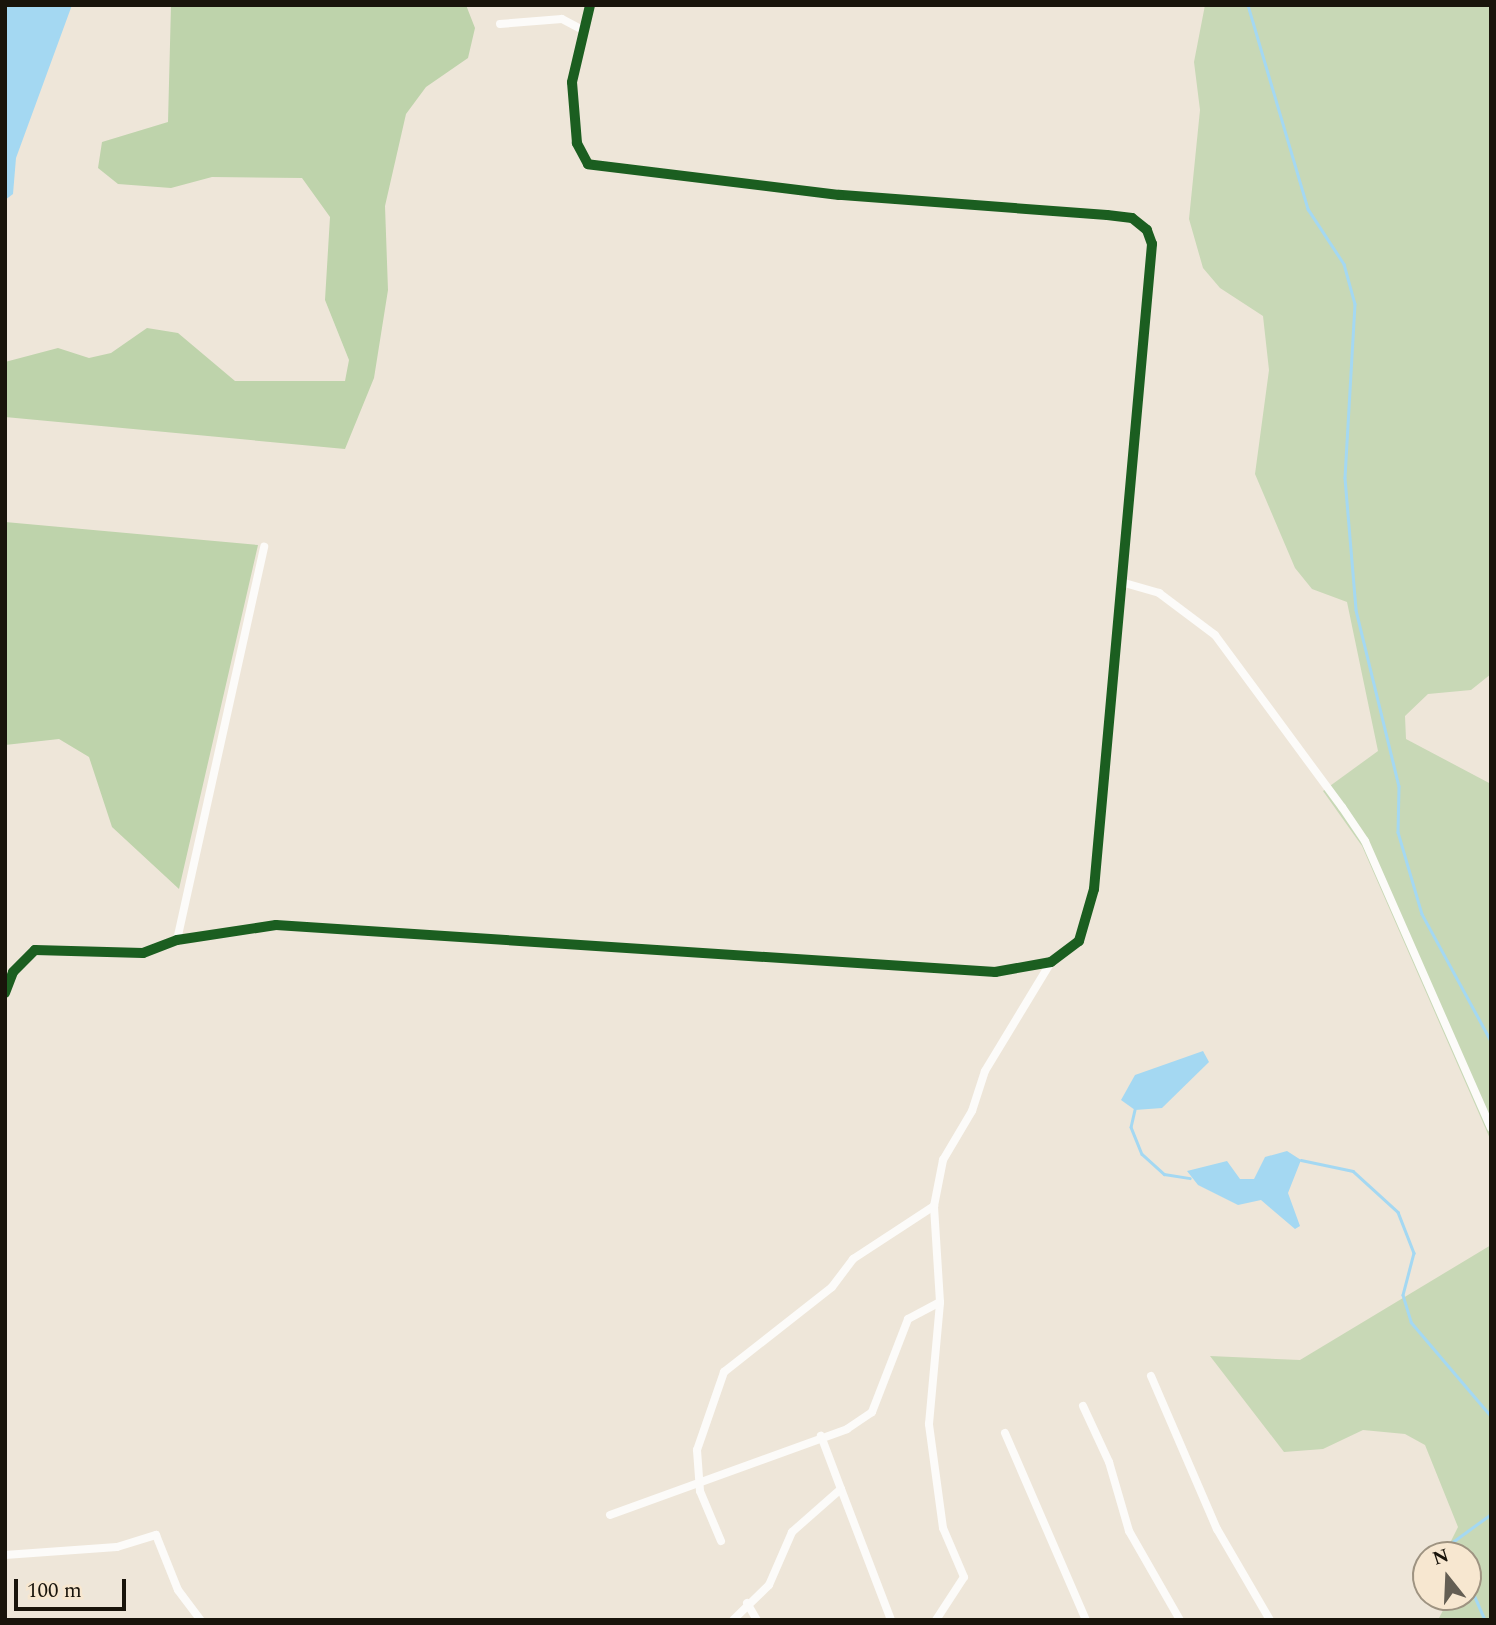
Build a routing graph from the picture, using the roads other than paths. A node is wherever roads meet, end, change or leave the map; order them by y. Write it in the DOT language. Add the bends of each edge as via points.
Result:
graph roads {
  1 [pos="590,5"];
  2 [pos="500,24"];
  3 [pos="583,30"];
  4 [pos="264,546"];
  5 [pos="1121,582"];
  6 [pos="177,940"];
  7 [pos="1051,962"];
  8 [pos="5,993"];
  9 [pos="1491,1128"];
  10 [pos="934,1206"];
  11 [pos="940,1302"];
  12 [pos="1151,1376"];
  13 [pos="1083,1406"];
  14 [pos="1005,1433"];
  15 [pos="821,1436"];
  16 [pos="700,1481"];
  17 [pos="841,1489"];
  18 [pos="610,1515"];
  19 [pos="721,1541"];
  20 [pos="5,1555"];
  21 [pos="747,1603"];
  22 [pos="201,1620"];
  23 [pos="733,1620"];
  24 [pos="757,1620"];
  25 [pos="891,1620"];
  26 [pos="936,1620"];
  27 [pos="1086,1620"];
  28 [pos="1180,1620"];
  29 [pos="1270,1620"];
  1 -- 3 [label="street"];
  2 -- 3 [label="street" via="562,19"];
  3 -- 5 [label="street" via="572,82 577,143 587,164 607,171 1107,215 1141,223 1152,244"];
  4 -- 6 [label="street"];
  5 -- 7 [label="street" via="1094,889 1079,941"];
  5 -- 9 [label="street" via="1159,593 1215,635 1342,807 1365,841"];
  6 -- 7 [label="street" via="276,925 995,972"];
  6 -- 8 [label="street" via="143,953 35,950 13,972"];
  7 -- 10 [label="street" via="985,1071 972,1111 943,1160"];
  10 -- 11 [label="street"];
  10 -- 16 [label="street" via="853,1259 832,1287 723,1372 697,1450"];
  11 -- 15 [label="street" via="908,1319 872,1412 847,1429"];
  11 -- 26 [label="street" via="929,1424 943,1528 964,1577"];
  12 -- 29 [label="street" via="1217,1529"];
  13 -- 28 [label="street" via="1109,1462 1129,1531"];
  14 -- 27 [label="street"];
  15 -- 16 [label="street"];
  15 -- 17 [label="street"];
  16 -- 18 [label="street"];
  16 -- 19 [label="street"];
  17 -- 21 [label="street" via="792,1532 769,1585"];
  17 -- 25 [label="street"];
  20 -- 22 [label="street" via="117,1546 156,1535 178,1590"];
  21 -- 23 [label="street"];
  21 -- 24 [label="street"];
}
